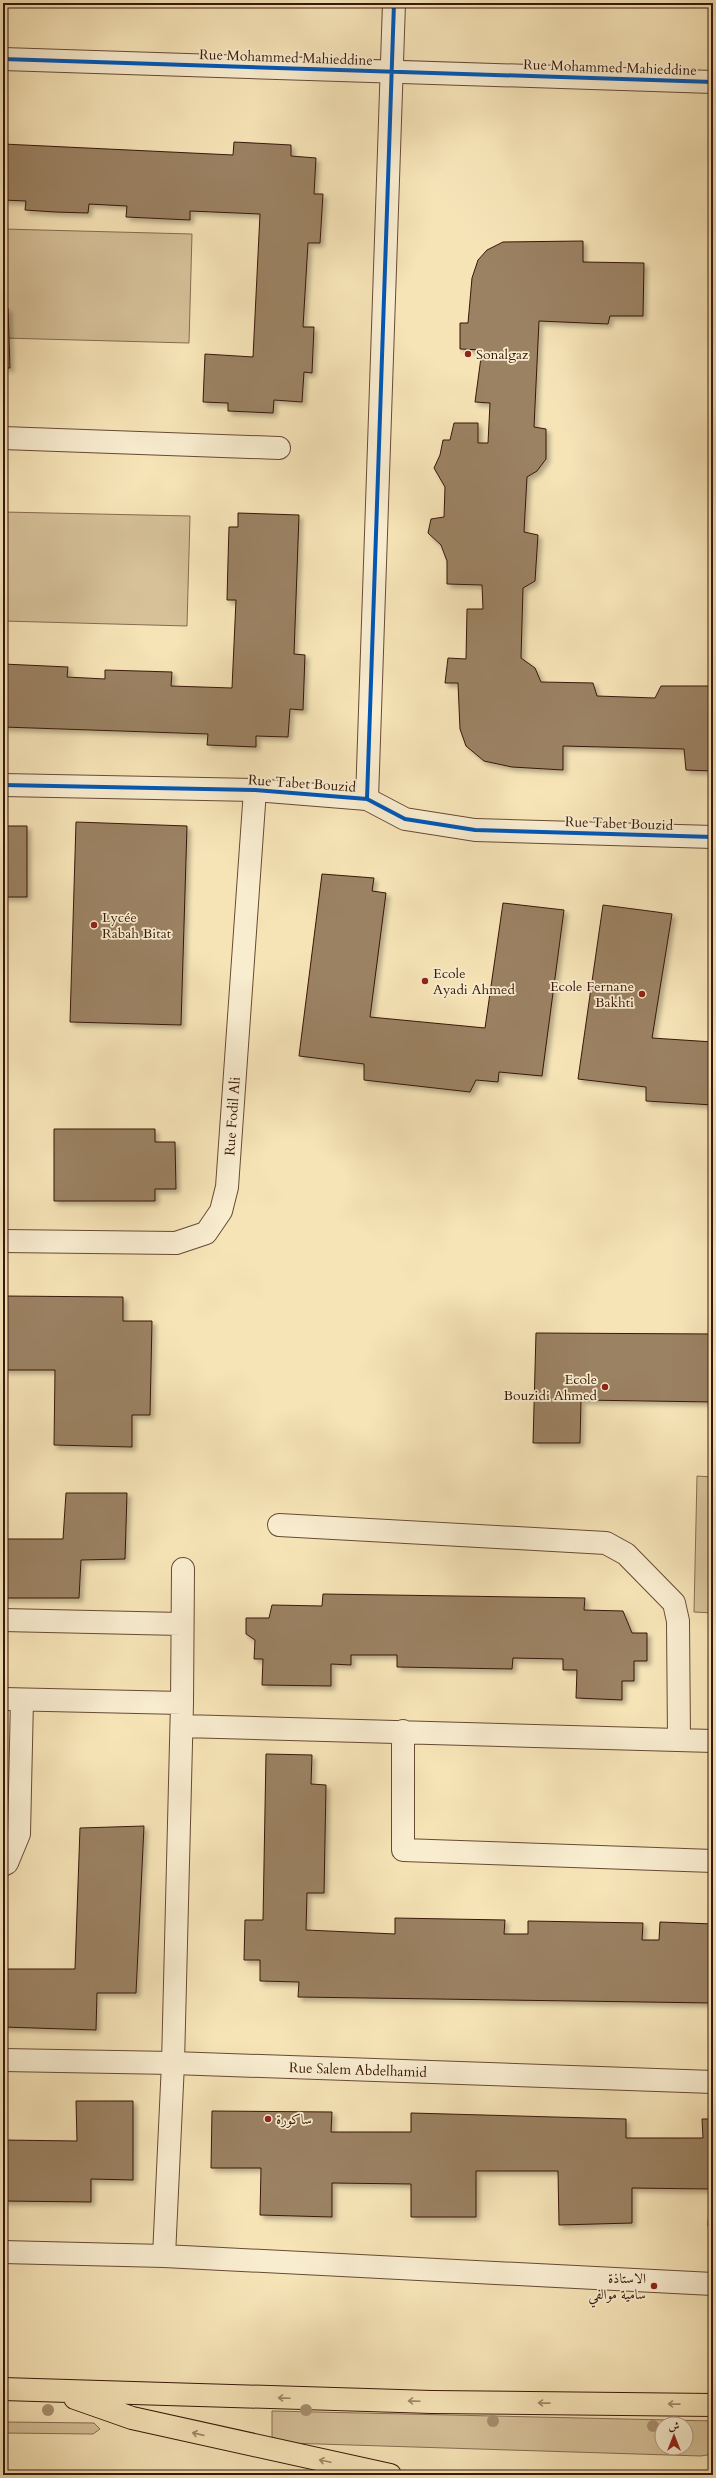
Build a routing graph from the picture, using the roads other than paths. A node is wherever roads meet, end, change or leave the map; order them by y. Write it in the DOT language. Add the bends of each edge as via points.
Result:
graph roads {
  1 [pos="394,3"];
  2 [pos="3,59"];
  3 [pos="391,72"];
  4 [pos="713,82"];
  5 [pos="3,438"];
  6 [pos="279,448"];
  7 [pos="3,785"];
  8 [pos="255,790"];
  9 [pos="367,799"];
  10 [pos="713,837"];
  11 [pos="3,1241"];
  12 [pos="279,1525"];
  13 [pos="183,1569"];
  14 [pos="3,1620"];
  15 [pos="181,1624"];
  16 [pos="12,1700"];
  17 [pos="182,1703"];
  18 [pos="182,1726"];
  19 [pos="403,1731"];
  20 [pos="679,1740"];
  21 [pos="713,1740"];
  22 [pos="713,1861"];
  23 [pos="3,1865"];
  24 [pos="3,2060"];
  25 [pos="173,2063"];
  26 [pos="713,2082"];
  27 [pos="3,2252"];
  28 [pos="164,2256"];
  29 [pos="713,2284"];
  30 [pos="3,2389"];
  31 [pos="55,2392"];
  32 [pos="713,2405"];
  33 [pos="390,2475"];
  1 -- 3 [label="street"];
  2 -- 3 [label="street, Rue Mohammed Mahieddine"];
  3 -- 4 [label="street, Rue Mohammed Mahieddine"];
  3 -- 9 [label="street"];
  5 -- 6 [label="street"];
  7 -- 8 [label="street, Rue Tabet Bouzid"];
  8 -- 9 [label="street, Rue Tabet Bouzid"];
  8 -- 11 [label="street, Rue Fodil Ali" via="227,1188 221,1211 206,1233 176,1243"];
  9 -- 10 [label="street, Rue Tabet Bouzid" via="405,819 475,830"];
  12 -- 20 [label="street" via="606,1543 626,1554 674,1603 678,1621"];
  13 -- 15 [label="street"];
  14 -- 15 [label="street"];
  15 -- 17 [label="street"];
  16 -- 17 [label="street"];
  16 -- 23 [label="street" via="18,1834 7,1863"];
  17 -- 18 [label="street"];
  18 -- 19 [label="street"];
  18 -- 25 [label="street"];
  19 -- 20 [label="street"];
  19 -- 22 [label="street" via="403,1850"];
  20 -- 21 [label="street"];
  24 -- 25 [label="street, Rue Salem Abdelhamid"];
  25 -- 26 [label="street, Rue Salem Abdelhamid"];
  25 -- 28 [label="street"];
  27 -- 28 [label="street"];
  28 -- 29 [label="street"];
  30 -- 31 [label="highway"];
  32 -- 31 [label="highway, one-way" via="432,2402"];
  33 -- 31 [label="highway, one-way" via="132,2418"];
}
